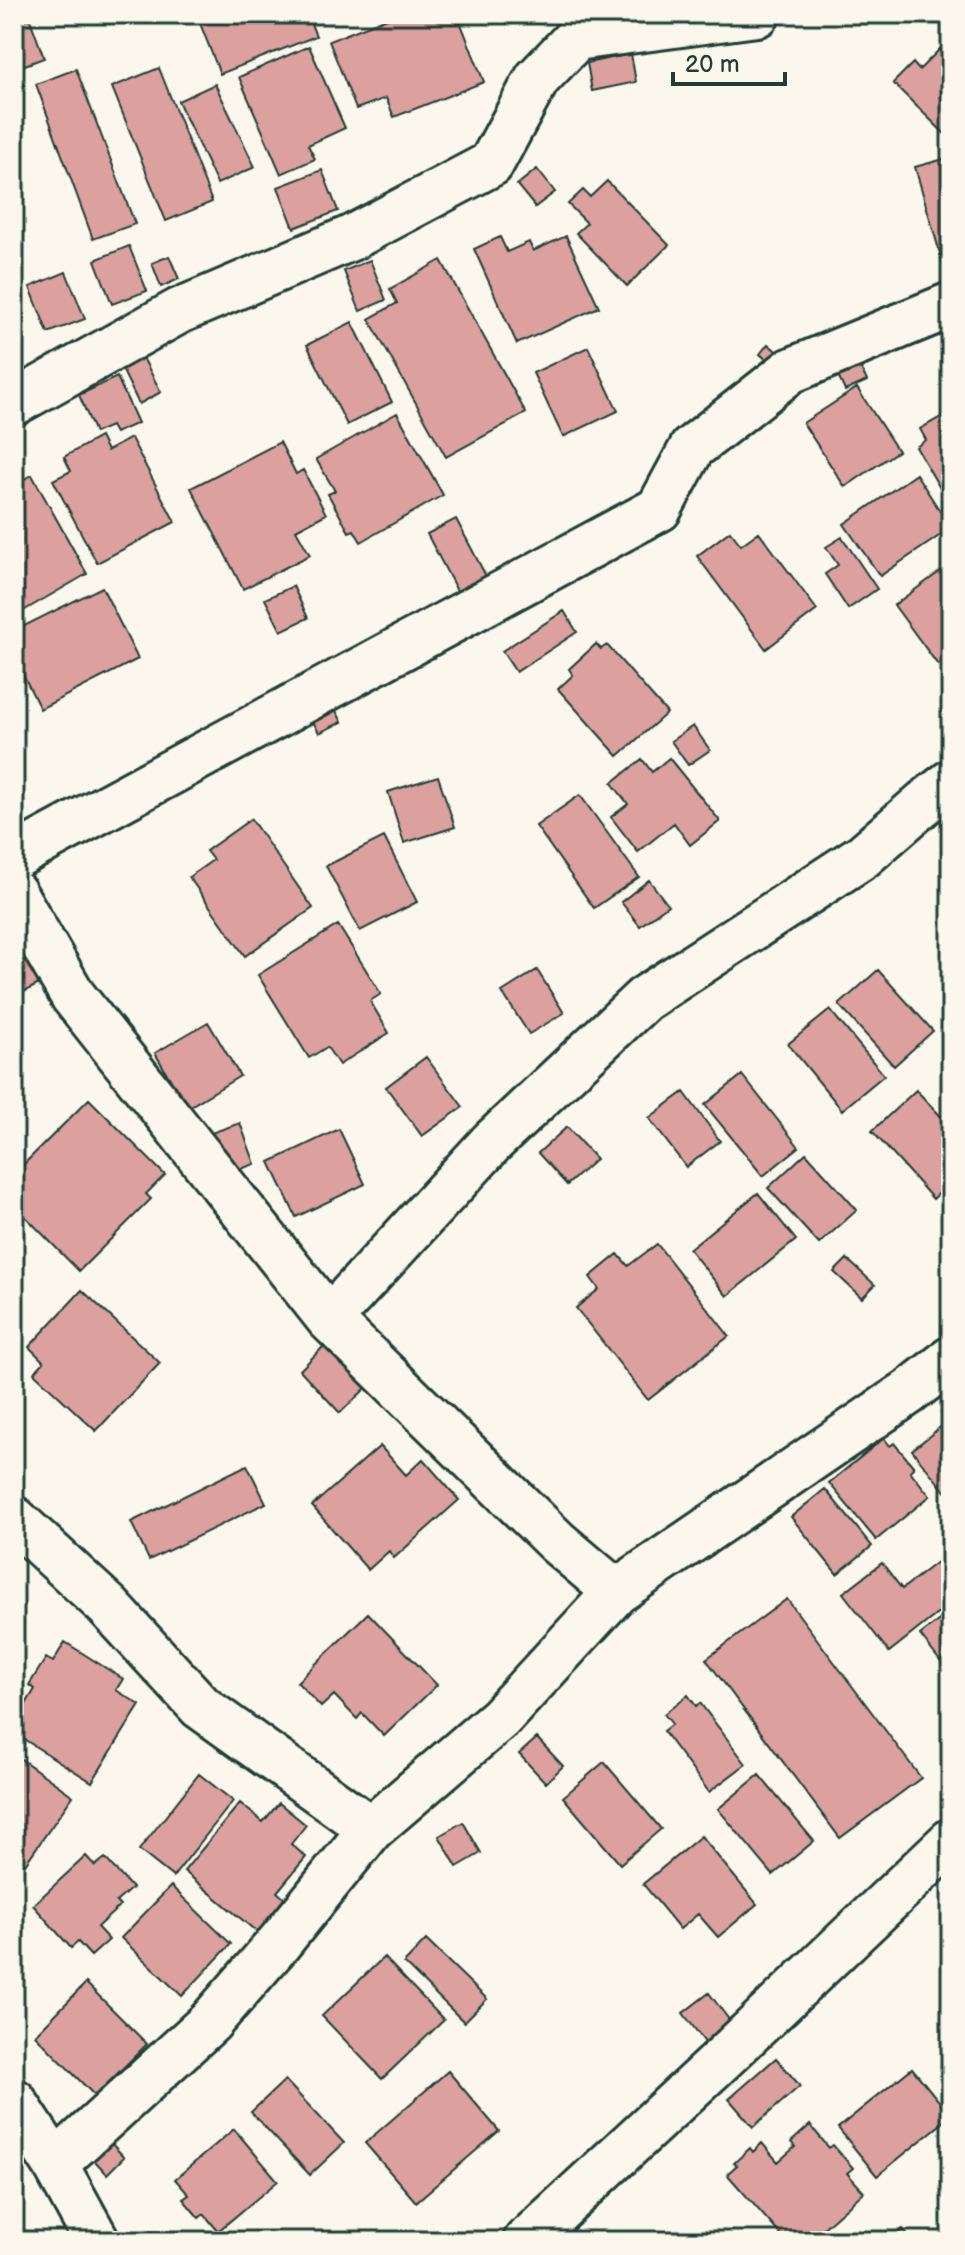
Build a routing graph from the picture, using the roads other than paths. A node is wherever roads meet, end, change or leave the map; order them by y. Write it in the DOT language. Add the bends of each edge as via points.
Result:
graph roads {
  1 [pos="757,14"];
  2 [pos="951,305"];
  3 [pos="14,403"];
  4 [pos="951,782"];
  5 [pos="14,857"];
  6 [pos="14,893"];
  7 [pos="329,1319"];
  8 [pos="951,1359"];
  9 [pos="14,1519"];
  10 [pos="616,1592"];
  11 [pos="371,1829"];
  12 [pos="951,1841"];
  13 [pos="14,2101"];
  14 [pos="55,2164"];
  15 [pos="97,2241"];
  16 [pos="526,2241"];
  1 -- 3 [label="street" via="576,38 537,79 491,164 351,238 179,311"];
  2 -- 5 [label="street" via="790,371 692,448 659,509"];
  4 -- 7 [label="street" via="863,856 644,999 492,1142"];
  6 -- 7 [label="street" via="73,996"];
  7 -- 10 [label="street" via="557,1542"];
  8 -- 10 [label="street"];
  9 -- 11 [label="street" via="108,1606 201,1707"];
  10 -- 11 [label="street" via="500,1718"];
  11 -- 14 [label="street" via="210,2022"];
  12 -- 16 [label="street"];
  13 -- 14 [label="street"];
  14 -- 15 [label="street"];
}
